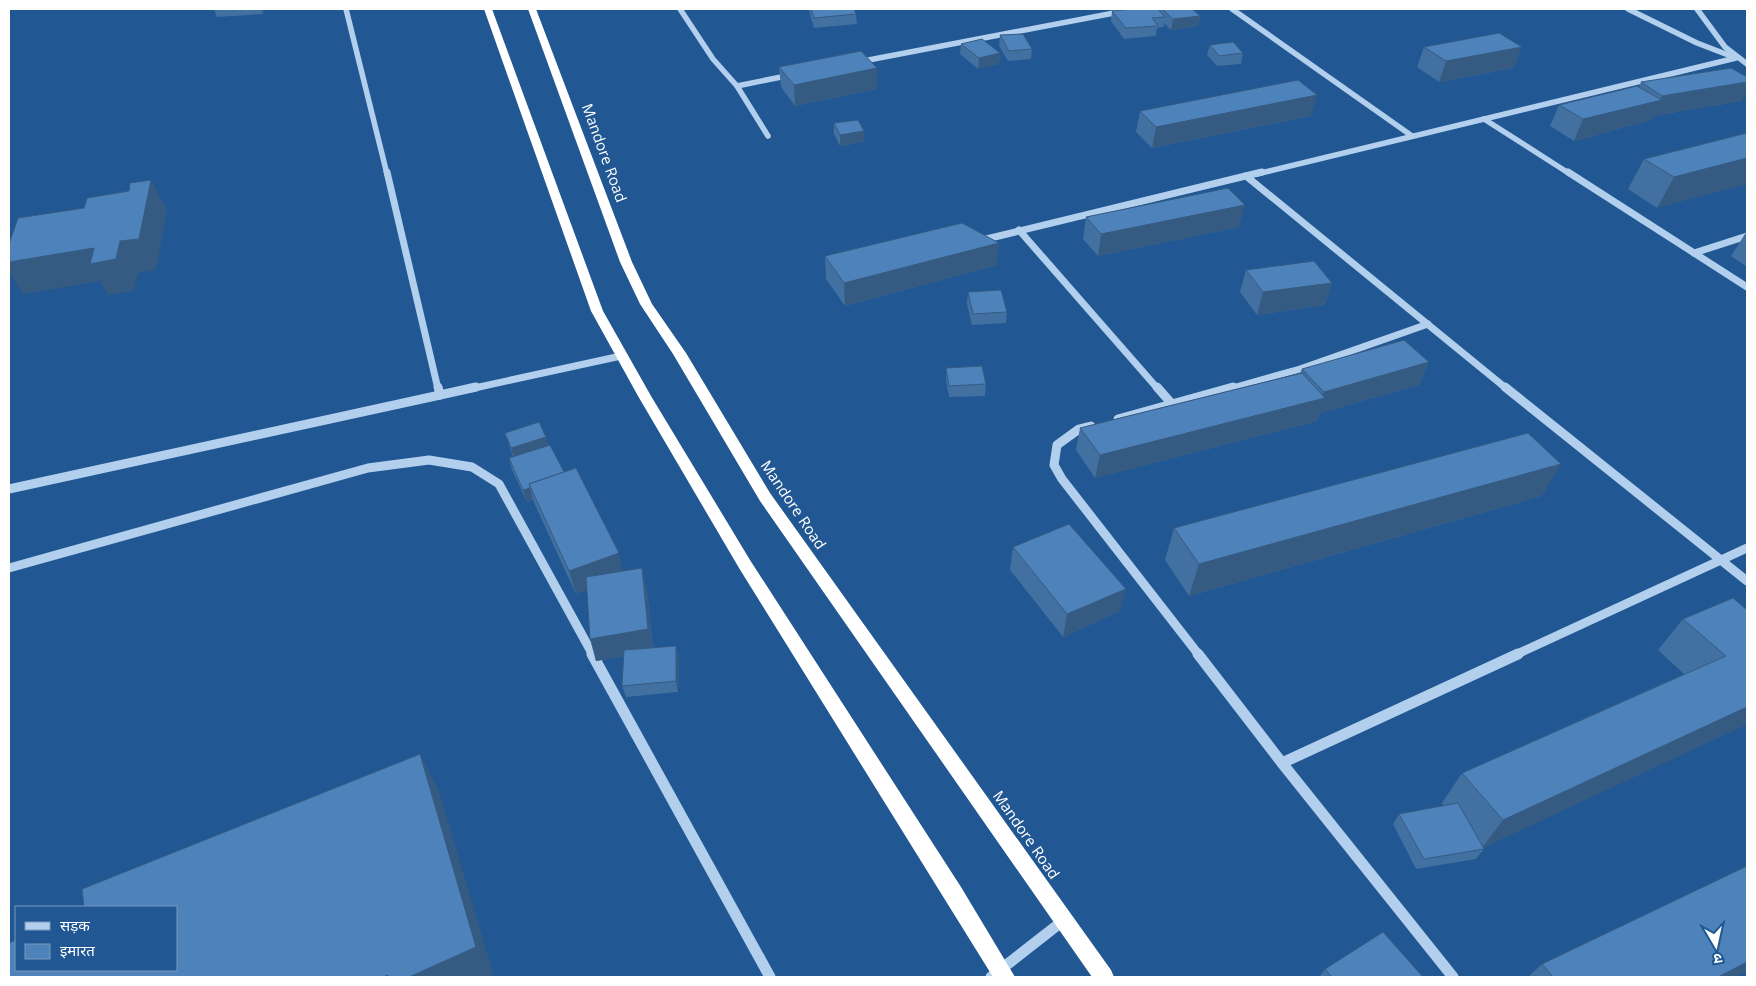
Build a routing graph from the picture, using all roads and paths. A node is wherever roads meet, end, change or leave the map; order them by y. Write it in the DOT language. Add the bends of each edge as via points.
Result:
graph roads {
  1 [pos="346,9"];
  2 [pos="488,9"];
  3 [pos="532,9"];
  4 [pos="680,9"];
  5 [pos="1135,9"];
  6 [pos="1232,9"];
  7 [pos="1628,9"];
  8 [pos="1697,9"];
  9 [pos="1736,58"];
  10 [pos="853,63"];
  11 [pos="1747,64"];
  12 [pos="795,75"];
  13 [pos="737,86"];
  14 [pos="1484,118"];
  15 [pos="768,136"];
  16 [pos="1412,136"];
  17 [pos="1246,176"];
  18 [pos="1019,230"];
  19 [pos="1747,236"];
  20 [pos="978,241"];
  21 [pos="1694,253"];
  22 [pos="1747,286"];
  23 [pos="1428,324"];
  24 [pos="621,356"];
  25 [pos="440,395"];
  26 [pos="1172,404"];
  27 [pos="9,489"];
  28 [pos="1747,548"];
  29 [pos="1720,560"];
  30 [pos="9,568"];
  31 [pos="1747,581"];
  32 [pos="1282,763"];
  33 [pos="1064,920"];
  34 [pos="999,975"];
  35 [pos="770,977"];
  36 [pos="1104,977"];
  37 [pos="1453,977"];
  1 -- 25 [label="street"];
  2 -- 24 [label="highway" via="597,311"];
  3 -- 33 [label="highway, Mandore Road" via="626,262 646,304 765,497"];
  4 -- 13 [label="street" via="713,59"];
  5 -- 10 [label="street"];
  6 -- 16 [label="street"];
  7 -- 9 [label="street"];
  8 -- 9 [label="street" via="1710,30"];
  9 -- 11 [label="street"];
  9 -- 14 [label="street"];
  12 -- 13 [label="street"];
  13 -- 15 [label="street"];
  14 -- 16 [label="street"];
  14 -- 21 [label="street"];
  16 -- 17 [label="street"];
  17 -- 18 [label="street"];
  17 -- 23 [label="street"];
  18 -- 20 [label="street"];
  18 -- 26 [label="street"];
  19 -- 21 [label="street"];
  21 -- 22 [label="street"];
  23 -- 26 [label="street" via="1300,369"];
  23 -- 29 [label="street"];
  24 -- 25 [label="street"];
  24 -- 34 [label="highway" via="746,566"];
  25 -- 27 [label="street"];
  26 -- 32 [label="street" via="1079,429 1057,445 1054,465 1062,480"];
  28 -- 29 [label="street"];
  29 -- 31 [label="street"];
  29 -- 32 [label="street"];
  30 -- 35 [label="street" via="368,468 429,460 472,467 499,484"];
  32 -- 37 [label="street"];
  33 -- 34 [label="street"];
  33 -- 36 [label="highway, Mandore Road"];
}
